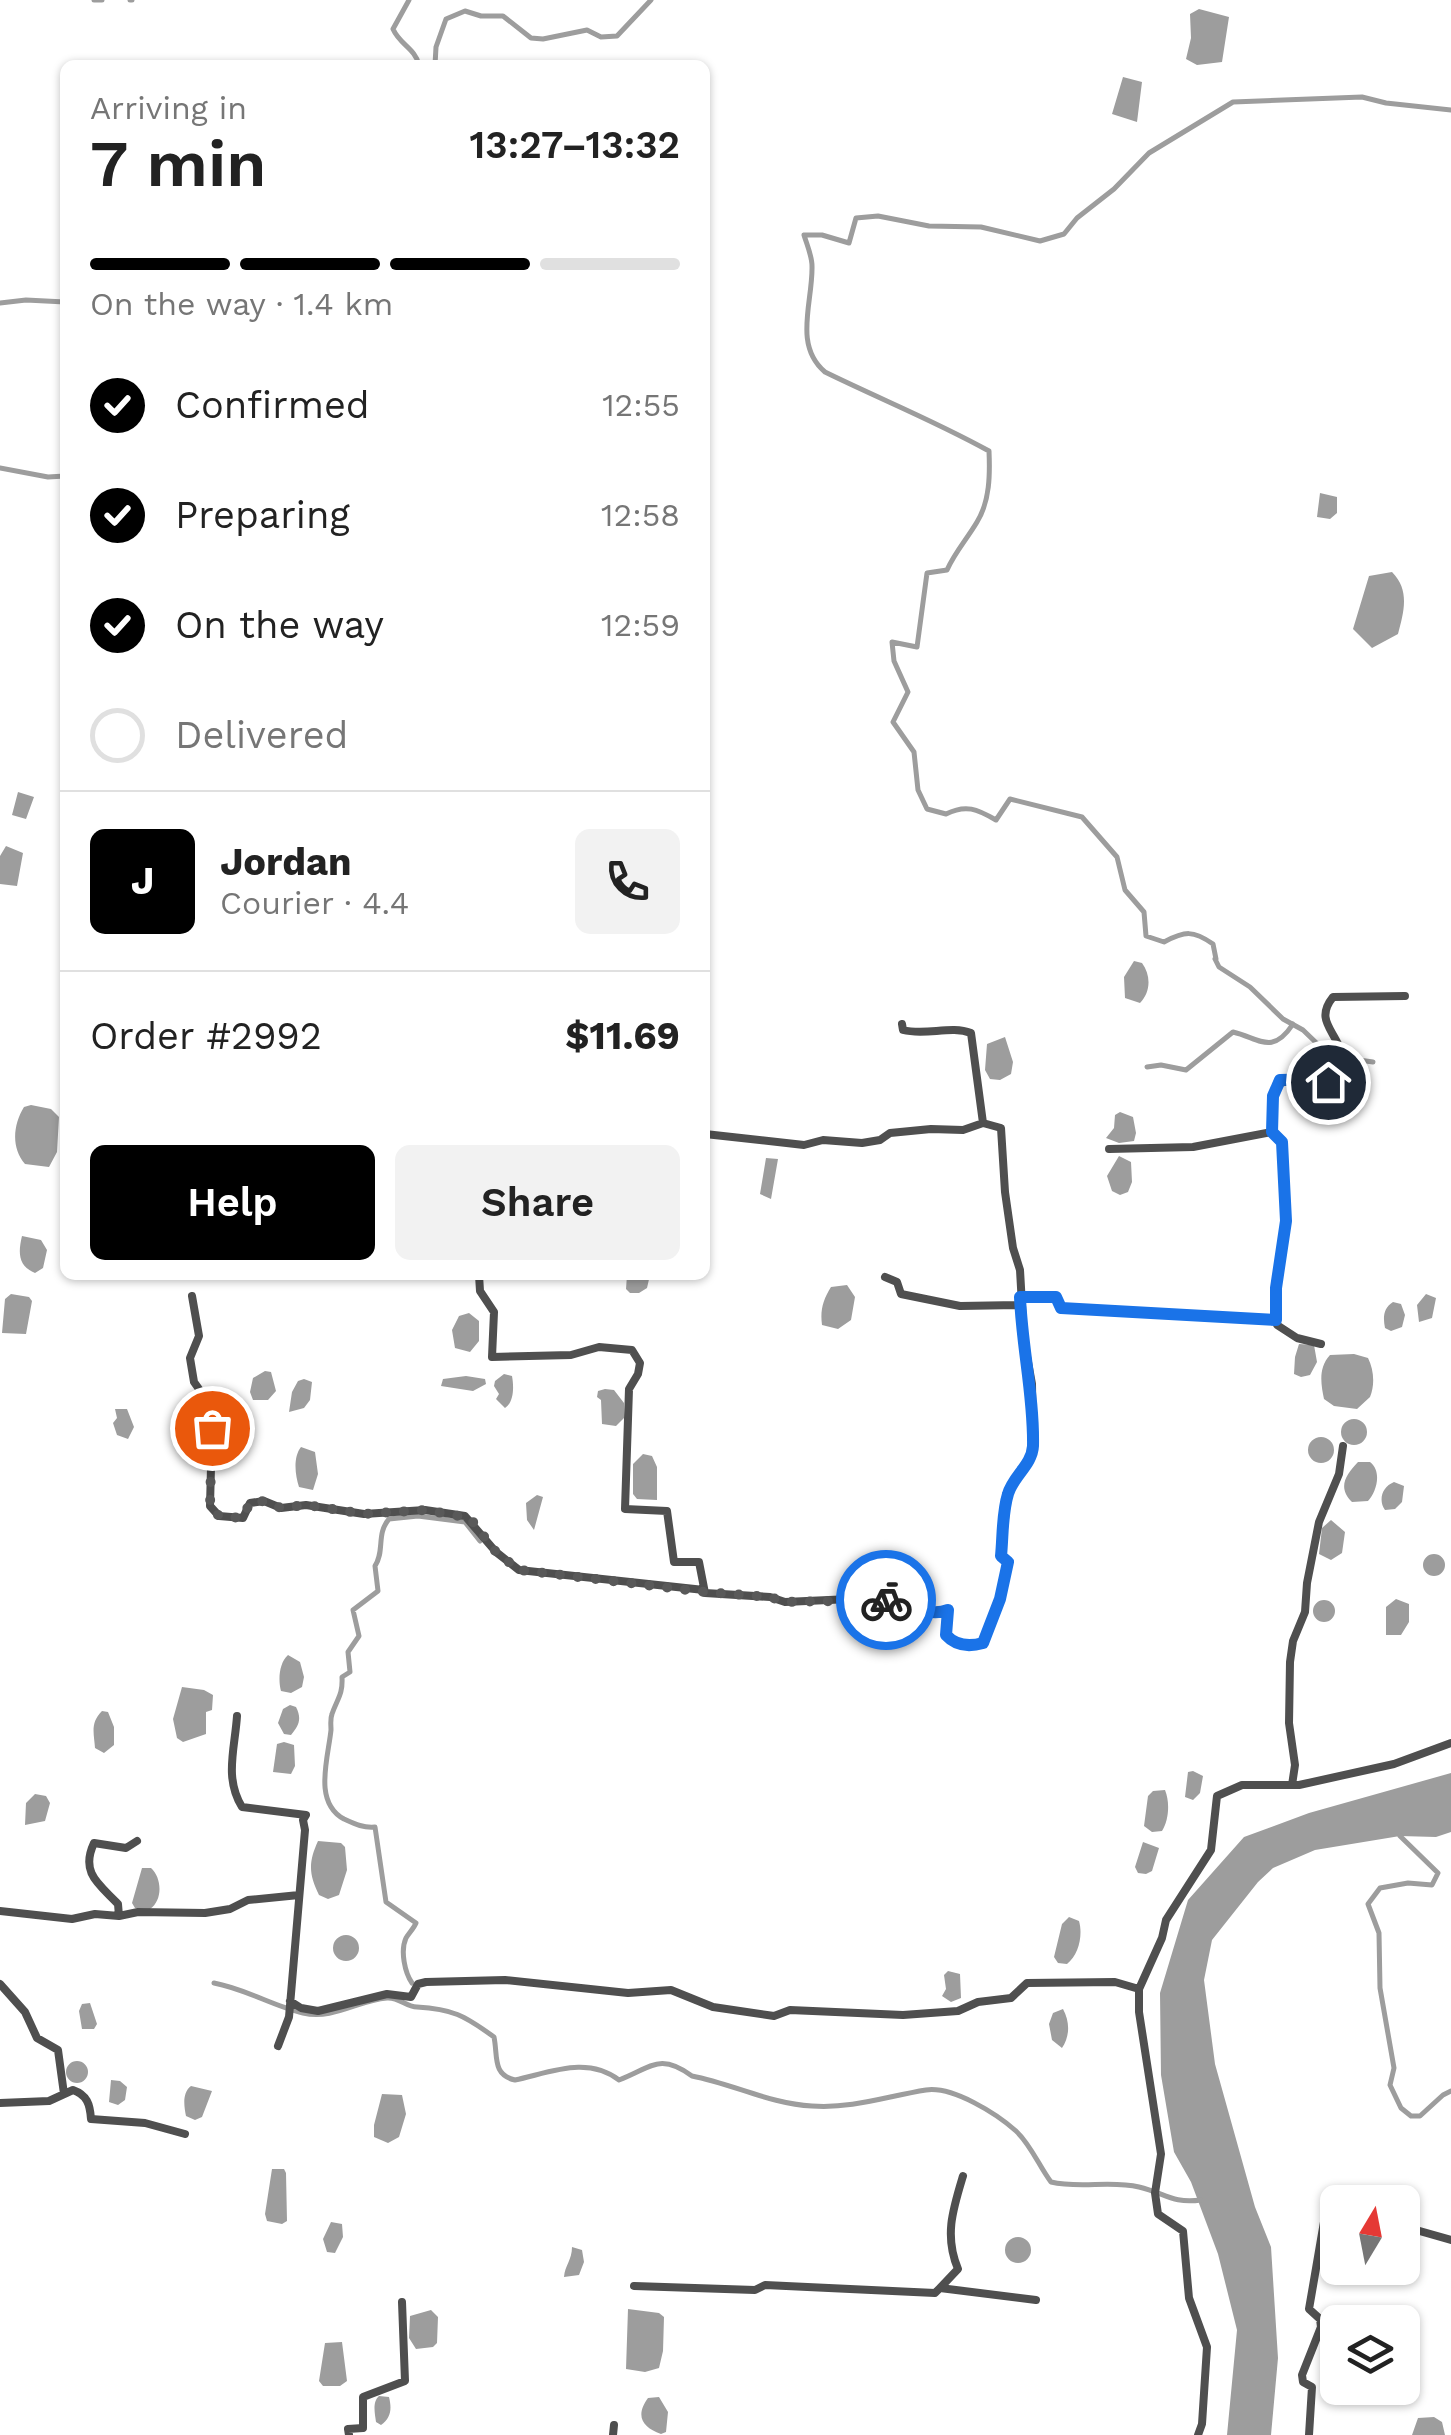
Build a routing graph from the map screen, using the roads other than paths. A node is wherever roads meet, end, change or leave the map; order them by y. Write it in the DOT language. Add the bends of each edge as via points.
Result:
graph roads {
  1 [pos="1405,996"];
  2 [pos="902,1024"];
  3 [pos="983,1123"];
  4 [pos="1272,1132"];
  5 [pos="710,1135"];
  6 [pos="1109,1149"];
  7 [pos="885,1278"];
  8 [pos="479,1280"];
  9 [pos="192,1296"];
  10 [pos="1021,1301"];
  11 [pos="1276,1320"];
  12 [pos="1320,1344"];
  13 [pos="1343,1446"];
  14 [pos="704,1590"];
  15 [pos="237,1716"];
  16 [pos="1451,1743"];
  17 [pos="1292,1785"];
  18 [pos="137,1841"];
  19 [pos="299,1895"];
  20 [pos="0,1911"];
  21 [pos="119,1916"];
  22 [pos="0,1984"];
  23 [pos="1139,1989"];
  24 [pos="290,2001"];
  25 [pos="278,2046"];
  26 [pos="64,2094"];
  27 [pos="0,2103"];
  28 [pos="185,2134"];
  29 [pos="963,2176"];
  30 [pos="1420,2231"];
  31 [pos="1451,2240"];
  32 [pos="1320,2245"];
  33 [pos="634,2286"];
  34 [pos="940,2288"];
  35 [pos="1036,2300"];
  36 [pos="402,2302"];
  37 [pos="348,2435"];
  38 [pos="1198,2435"];
  39 [pos="1309,2435"];
  1 -- 4 [label="street" via="1332,997 1326,1024 1342,1059 1328,1082 1280,1080"];
  2 -- 3 [label="street" via="912,1033 972,1033"];
  3 -- 5 [label="street" via="890,1133 862,1143 804,1145"];
  3 -- 10 [label="street" via="1001,1128"];
  4 -- 6 [label="street" via="1194,1147"];
  4 -- 11 [label="street" via="1282,1142 1286,1210"];
  7 -- 10 [label="street" via="897,1282 902,1294 945,1304"];
  8 -- 14 [label="street" via="494,1312 492,1357 632,1350 640,1363 629,1389 625,1509 668,1511 674,1562 699,1562"];
  9 -- 14 [label="street" via="198,1336 190,1358 194,1382 209,1403 210,1506 219,1516 242,1518 250,1503 264,1501 364,1514 425,1510 470,1518 519,1570"];
  10 -- 11 [label="street" via="1056,1297 1061,1308 1081,1311"];
  10 -- 14 [label="street" via="1032,1384 1032,1456 1008,1491 1001,1556 1008,1562 983,1643 952,1642 946,1635 948,1610 924,1612 872,1598 785,1602"];
  11 -- 12 [label="street" via="1297,1338"];
  13 -- 17 [label="street" via="1293,1641"];
  15 -- 19 [label="street" via="230,1766 242,1807 306,1815"];
  16 -- 17 [label="street" via="1394,1764"];
  17 -- 23 [label="street" via="1242,1785 1217,1796 1211,1850 1172,1908"];
  18 -- 21 [label="street" via="126,1848 90,1848 96,1885 118,1904"];
  19 -- 21 [label="street" via="205,1913"];
  19 -- 24 [label="street"];
  20 -- 21 [label="street"];
  22 -- 26 [label="street" via="37,2038 58,2050"];
  23 -- 24 [label="street" via="1115,1982 1027,1983 1012,1998 903,2015 798,2010 774,2016 713,2007 671,1990 628,1993 505,1980 426,1982 412,1997 396,1993 318,2011"];
  23 -- 38 [label="street" via="1161,2154 1158,2214 1183,2231 1189,2298 1207,2347"];
  24 -- 25 [label="street"];
  26 -- 27 [label="street"];
  26 -- 28 [label="street" via="82,2093 91,2119"];
  29 -- 34 [label="street" via="950,2217 958,2269"];
  30 -- 31 [label="street"];
  32 -- 39 [label="street" via="1309,2309 1320,2326 1302,2375 1313,2393"];
  33 -- 34 [label="street" via="755,2290 765,2284 934,2294"];
  34 -- 35 [label="street"];
  36 -- 37 [label="street" via="404,2381 363,2396 364,2428 348,2429"];
}
